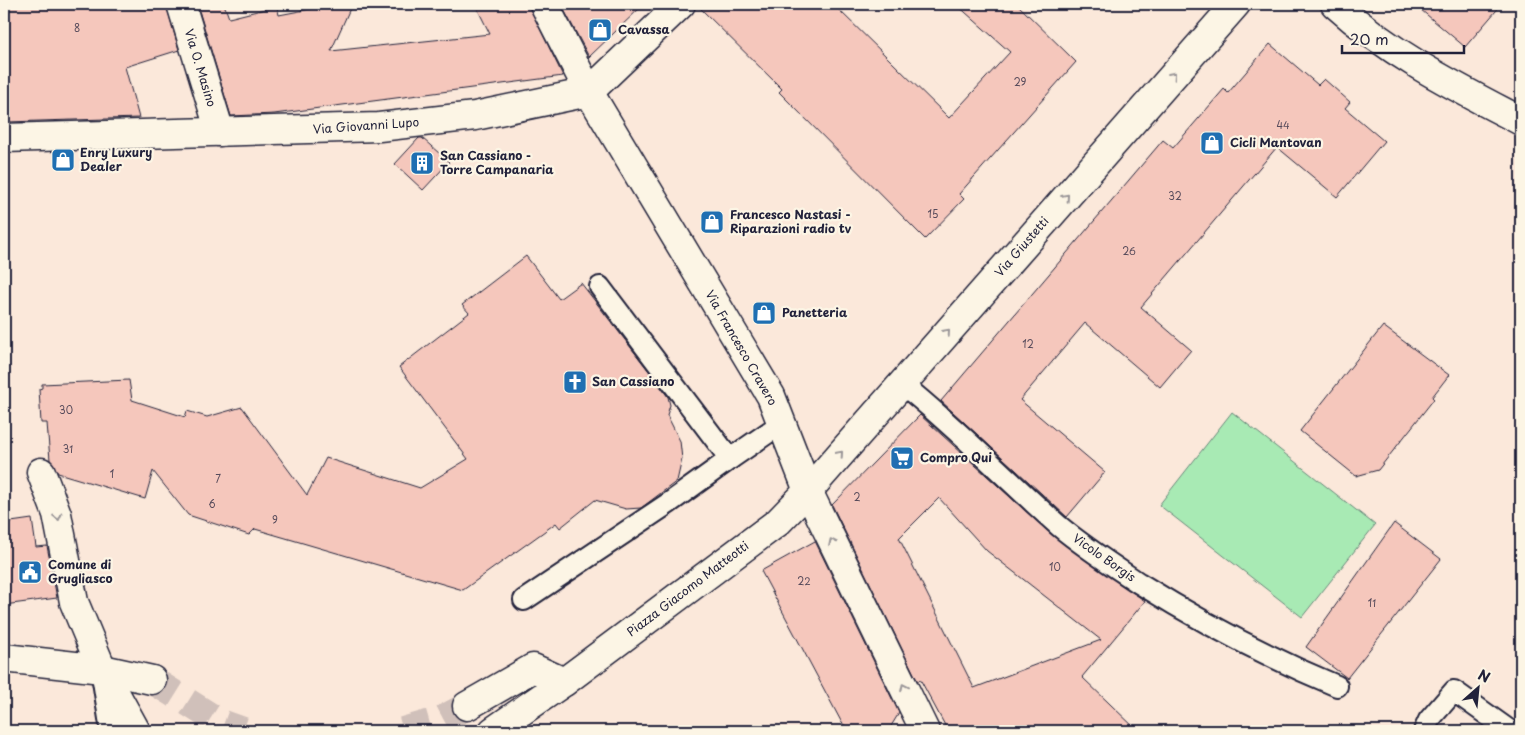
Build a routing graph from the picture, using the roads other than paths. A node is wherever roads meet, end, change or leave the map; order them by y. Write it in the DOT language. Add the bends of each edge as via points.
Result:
graph roads {
  1 [pos="181,4"];
  2 [pos="544,4"];
  3 [pos="682,4"];
  4 [pos="1236,4"];
  5 [pos="1335,4"];
  6 [pos="589,92"];
  7 [pos="1521,121"];
  8 [pos="220,132"];
  9 [pos="8,138"];
  10 [pos="600,287"];
  11 [pos="902,384"];
  12 [pos="782,422"];
  13 [pos="730,459"];
  14 [pos="41,472"];
  15 [pos="808,491"];
  16 [pos="524,600"];
  17 [pos="4,658"];
  18 [pos="102,669"];
  19 [pos="152,680"];
  20 [pos="564,682"];
  21 [pos="1337,686"];
  22 [pos="467,706"];
  23 [pos="111,731"];
  24 [pos="136,731"];
  25 [pos="493,731"];
  26 [pos="925,731"];
  27 [pos="1424,731"];
  28 [pos="1510,731"];
  1 -- 8 [label="street, Via O. Masino"];
  2 -- 6 [label="street, Via Francesco Cravero"];
  3 -- 6 [label="street"];
  11 -- 4 [label="street, Via Giustetti, one-way"];
  5 -- 7 [label="street" via="1360,27 1441,80"];
  6 -- 8 [label="street, Via Giovanni Lupo" via="475,116 379,127"];
  6 -- 12 [label="street, Via Francesco Cravero" via="771,396"];
  8 -- 9 [label="street, Via Giovanni Lupo"];
  10 -- 13 [label="lane"];
  15 -- 11 [label="street, Via Giustetti, one-way"];
  11 -- 21 [label="lane, Vicolo Borgis" via="1060,526 1111,564 1191,616 1286,665"];
  12 -- 13 [label="lane"];
  12 -- 15 [label="street, Via Francesco Cravero"];
  13 -- 16 [label="lane"];
  14 -- 18 [label="street, one-way" via="57,514 74,602"];
  15 -- 20 [label="street, Piazza Giacomo Matteotti" via="778,522"];
  26 -- 15 [label="street, Via Francesco Cravero, one-way"];
  17 -- 18 [label="street"];
  18 -- 19 [label="street"];
  18 -- 23 [label="lane"];
  18 -- 24 [label="street"];
  20 -- 22 [label="street" via="533,668"];
  20 -- 25 [label="street, Piazza Giacomo Matteotti"];
  27 -- 28 [label="lane" via="1429,720 1454,691"];
}
